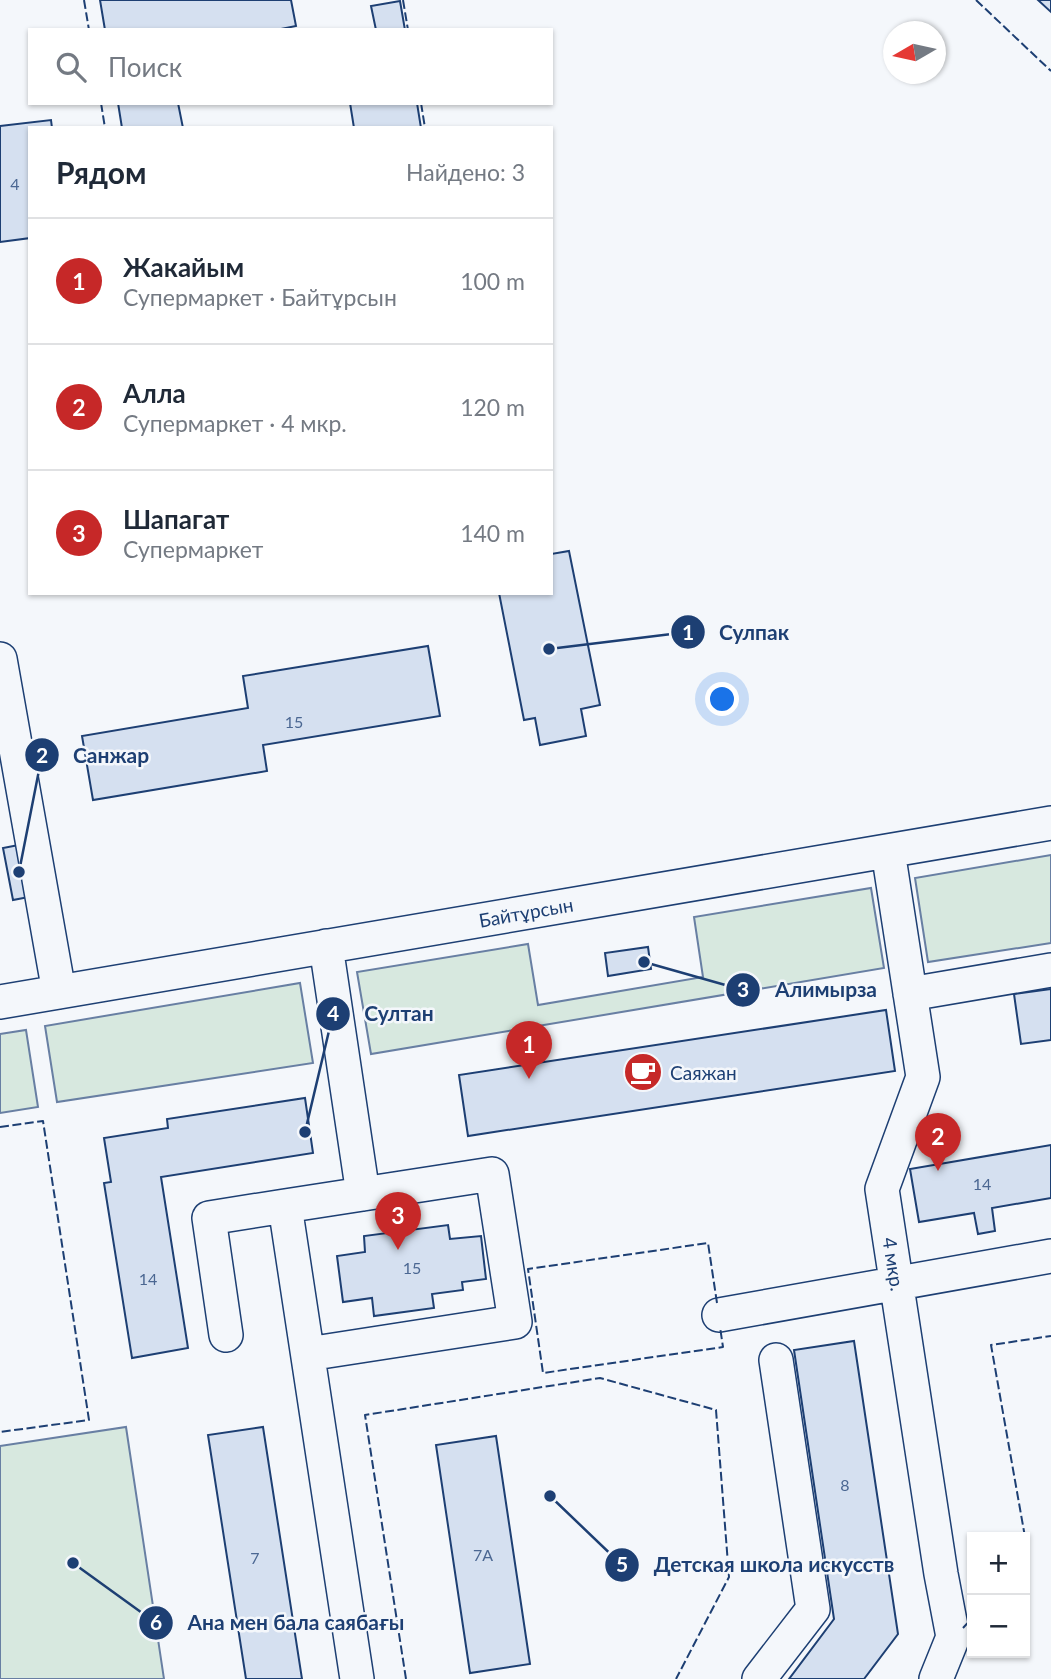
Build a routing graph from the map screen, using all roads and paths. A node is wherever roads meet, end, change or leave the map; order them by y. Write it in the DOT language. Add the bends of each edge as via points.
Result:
graph roads {
  1 [pos="0,659"];
  2 [pos="1051,823"];
  3 [pos="888,850"];
  4 [pos="326,946"];
  5 [pos="1051,970"];
  6 [pos="59,992"];
  7 [pos="910,994"];
  8 [pos="0,1002"];
  9 [pos="363,1194"];
  10 [pos="285,1206"];
  11 [pos="1051,1256"];
  12 [pos="897,1283"];
  13 [pos="719,1315"];
  14 [pos="226,1335"];
  15 [pos="308,1354"];
  16 [pos="776,1360"];
  17 [pos="953,1637"];
  18 [pos="357,1679"];
  19 [pos="759,1679"];
  20 [pos="936,1679"];
  21 [pos="960,1679"];
  1 -- 6 [label="street"];
  2 -- 3 [label="street, Байтұрсын"];
  3 -- 4 [label="street, Байтұрсын"];
  3 -- 7 [label="street, 4 мкр."];
  4 -- 6 [label="street, Байтұрсын"];
  4 -- 9 [label="street"];
  5 -- 7 [label="street"];
  6 -- 8 [label="street, Байтұрсын"];
  7 -- 12 [label="street, 4 мкр." via="923,1077 882,1189"];
  9 -- 10 [label="street"];
  9 -- 15 [label="street" via="492,1174 515,1322"];
  10 -- 14 [label="street" via="209,1218"];
  10 -- 15 [label="street"];
  11 -- 12 [label="street"];
  12 -- 13 [label="street"];
  12 -- 17 [label="street, 4 мкр."];
  15 -- 18 [label="street"];
  16 -- 19 [label="street" via="813,1609"];
  17 -- 20 [label="street"];
  17 -- 21 [label="street, 4 мкр."];
}
